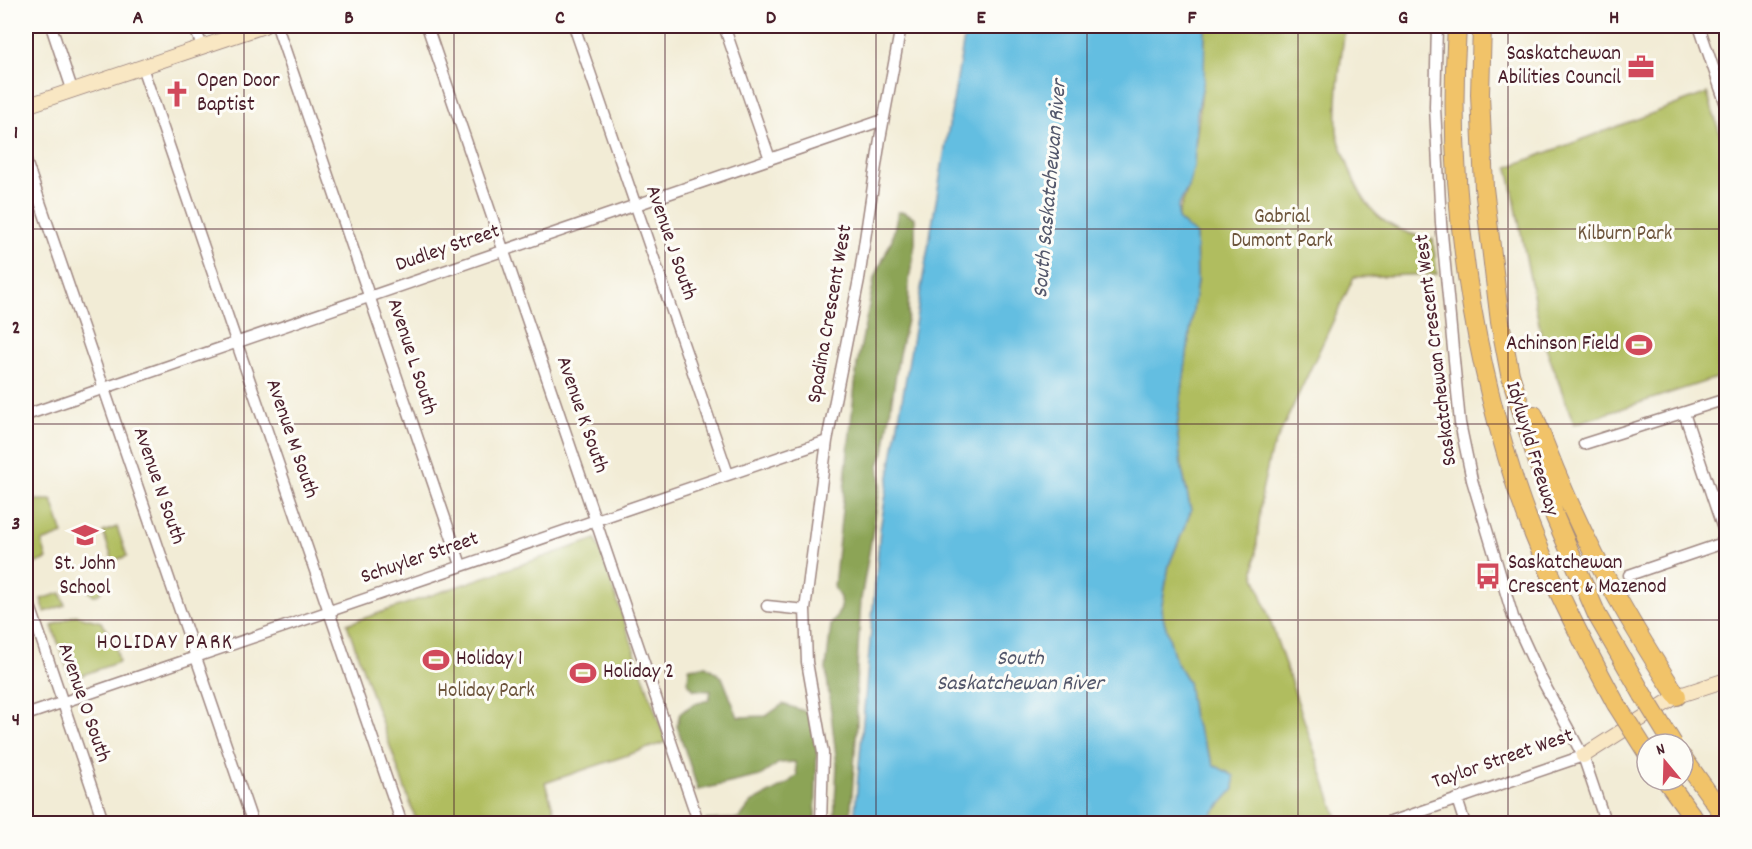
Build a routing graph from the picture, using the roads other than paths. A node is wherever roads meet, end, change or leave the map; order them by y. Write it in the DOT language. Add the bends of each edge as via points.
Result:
graph roads {
  1 [pos="51,26"];
  2 [pos="194,26"];
  3 [pos="264,26"];
  4 [pos="277,26"];
  5 [pos="427,26"];
  6 [pos="574,26"];
  7 [pos="724,26"];
  8 [pos="901,26"];
  9 [pos="1437,26"];
  10 [pos="1457,26"];
  11 [pos="1482,26"];
  12 [pos="1699,26"];
  13 [pos="202,46"];
  14 [pos="142,66"];
  15 [pos="72,89"];
  16 [pos="1726,105"];
  17 [pos="26,106"];
  18 [pos="883,120"];
  19 [pos="770,159"];
  20 [pos="26,161"];
  21 [pos="1484,188"];
  22 [pos="637,205"];
  23 [pos="504,251"];
  24 [pos="371,297"];
  25 [pos="237,343"];
  26 [pos="104,387"];
  27 [pos="1726,399"];
  28 [pos="1684,413"];
  29 [pos="26,415"];
  30 [pos="827,441"];
  31 [pos="1584,444"];
  32 [pos="728,474"];
  33 [pos="596,520"];
  34 [pos="1726,540"];
  35 [pos="461,565"];
  36 [pos="1629,574"];
  37 [pos="26,594"];
  38 [pos="767,606"];
  39 [pos="805,610"];
  40 [pos="329,611"];
  41 [pos="197,657"];
  42 [pos="1726,680"];
  43 [pos="1677,696"];
  44 [pos="63,702"];
  45 [pos="26,715"];
  46 [pos="1665,732"];
  47 [pos="1635,734"];
  48 [pos="1583,756"];
  49 [pos="1695,775"];
  50 [pos="1675,792"];
  51 [pos="1457,800"];
  52 [pos="697,818"];
  53 [pos="1726,818"];
  54 [pos="104,824"];
  55 [pos="253,824"];
  56 [pos="402,824"];
  57 [pos="821,824"];
  58 [pos="1385,824"];
  59 [pos="1465,824"];
  60 [pos="1606,824"];
  61 [pos="1698,824"];
  1 -- 15 [label="street"];
  2 -- 13 [label="street"];
  3 -- 13 [label="street"];
  4 -- 24 [label="street, Avenue L South"];
  5 -- 23 [label="street, Avenue K South"];
  6 -- 22 [label="street, Avenue J South"];
  7 -- 19 [label="street"];
  8 -- 18 [label="street, Spadina Crescent West"];
  9 -- 48 [label="street, Saskatchewan Crescent West" via="1435,107 1441,224 1465,448 1513,617"];
  10 -- 47 [label="highway, Idylwyld Freeway, bridge" via="1455,159 1479,352 1516,487 1534,534 1569,614"];
  11 -- 21 [label="highway, Idylwyld Freeway"];
  12 -- 16 [label="street"];
  13 -- 14 [label="street"];
  14 -- 15 [label="street"];
  14 -- 25 [label="street, Avenue M South"];
  15 -- 17 [label="street"];
  18 -- 19 [label="street, Dudley Street"];
  18 -- 30 [label="street, Spadina Crescent West" via="859,279"];
  19 -- 22 [label="street, Dudley Street"];
  20 -- 26 [label="street, Avenue N South"];
  21 -- 43 [label="highway" via="1516,356 1551,464 1602,574"];
  21 -- 46 [label="highway, Idylwyld Freeway, bridge" via="1500,322 1510,374 1536,464 1597,615"];
  22 -- 23 [label="street, Dudley Street"];
  22 -- 32 [label="street, Avenue J South"];
  23 -- 24 [label="street, Dudley Street"];
  23 -- 33 [label="street, Avenue K South"];
  24 -- 25 [label="street, Dudley Street"];
  24 -- 35 [label="street, Avenue L South"];
  25 -- 26 [label="street, Dudley Street"];
  25 -- 40 [label="street, Avenue M South"];
  26 -- 29 [label="street, Dudley Street"];
  26 -- 41 [label="street, Avenue N South"];
  27 -- 28 [label="street"];
  28 -- 31 [label="street"];
  28 -- 34 [label="street"];
  30 -- 32 [label="street, Schuyler Street"];
  30 -- 39 [label="street, Spadina Crescent West"];
  32 -- 33 [label="street, Schuyler Street"];
  33 -- 35 [label="street, Schuyler Street"];
  33 -- 52 [label="street, Avenue K South"];
  34 -- 36 [label="street"];
  35 -- 40 [label="street, Schuyler Street"];
  37 -- 44 [label="street, Avenue O South"];
  38 -- 39 [label="street"];
  39 -- 57 [label="street, Spadina Crescent West" via="807,662 823,753"];
  40 -- 41 [label="street, Schuyler Street"];
  40 -- 56 [label="street, Avenue M South"];
  41 -- 44 [label="street, Schuyler Street"];
  41 -- 55 [label="street, Avenue N South"];
  42 -- 43 [label="street, Taylor Street West"];
  43 -- 48 [label="street, Taylor Street West"];
  44 -- 45 [label="street, Schuyler Street"];
  44 -- 54 [label="street, Avenue O South"];
  48 -- 51 [label="street, Taylor Street West"];
  48 -- 60 [label="street, Saskatchewan Crescent West"];
  49 -- 53 [label="highway"];
  50 -- 61 [label="highway"];
  51 -- 58 [label="street, Taylor Street West"];
  51 -- 59 [label="street"];
}
